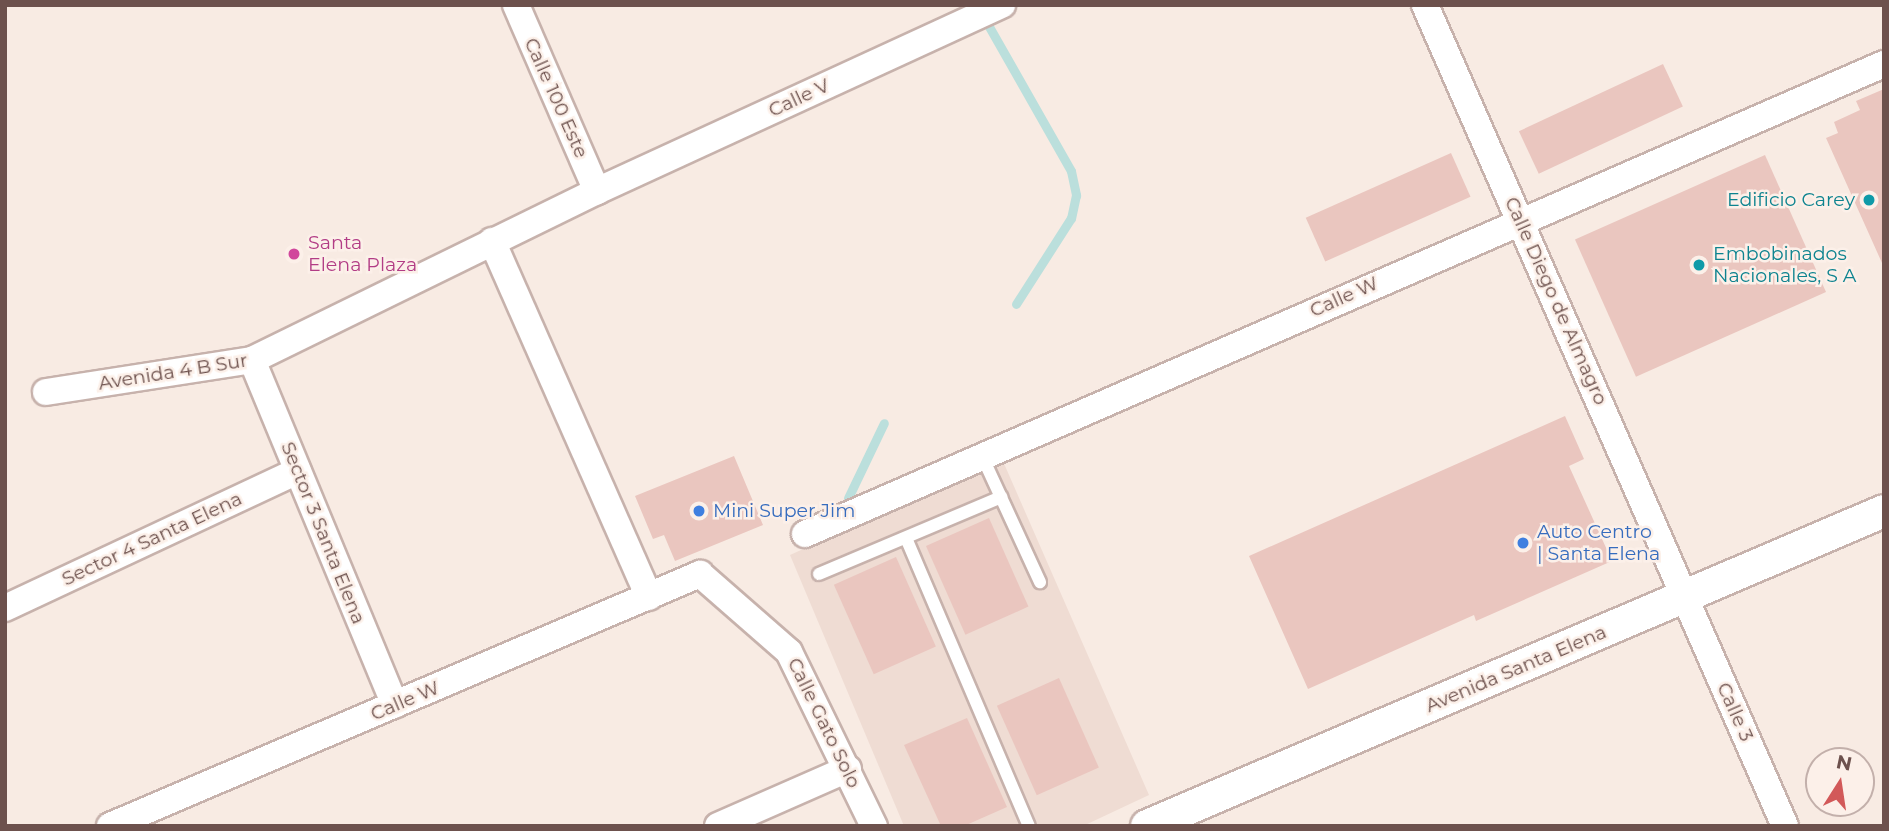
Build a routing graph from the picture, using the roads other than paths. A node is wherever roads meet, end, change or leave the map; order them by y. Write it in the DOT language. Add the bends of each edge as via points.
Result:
graph roads {
  1 [pos="516,5"];
  2 [pos="1425,5"];
  3 [pos="990,10"];
  4 [pos="1884,64"];
  5 [pos="597,191"];
  6 [pos="1521,220"];
  7 [pos="492,241"];
  8 [pos="253,360"];
  9 [pos="46,392"];
  10 [pos="982,457"];
  11 [pos="298,471"];
  12 [pos="1001,497"];
  13 [pos="1884,512"];
  14 [pos="805,534"];
  15 [pos="906,538"];
  16 [pos="700,574"];
  17 [pos="819,574"];
  18 [pos="1040,582"];
  19 [pos="649,597"];
  20 [pos="1685,598"];
  21 [pos="5,608"];
  22 [pos="394,705"];
  23 [pos="848,769"];
  24 [pos="154,817"];
  25 [pos="110,826"];
  26 [pos="718,826"];
  27 [pos="874,826"];
  28 [pos="1029,826"];
  29 [pos="1147,826"];
  30 [pos="1785,826"];
  1 -- 5 [label="street, Calle 100 Este"];
  2 -- 6 [label="street, Calle Diego de Almagro"];
  3 -- 5 [label="street, Calle V"];
  4 -- 6 [label="street, Calle W"];
  5 -- 7 [label="street, Avenida 4 B Sur"];
  6 -- 10 [label="street, Calle W"];
  6 -- 20 [label="street, Calle Diego de Almagro"];
  7 -- 8 [label="street, Avenida 4 B Sur"];
  7 -- 19 [label="street"];
  8 -- 9 [label="street, Avenida 4 B Sur"];
  8 -- 11 [label="street, Sector 3 Santa Elena"];
  10 -- 12 [label="lane"];
  10 -- 14 [label="street, Calle W"];
  11 -- 21 [label="street, Sector 4 Santa Elena"];
  11 -- 22 [label="street, Sector 3 Santa Elena"];
  12 -- 15 [label="lane"];
  12 -- 18 [label="lane"];
  13 -- 20 [label="street, Avenida Santa Elena"];
  15 -- 17 [label="lane"];
  15 -- 28 [label="lane"];
  16 -- 19 [label="street, Calle W"];
  16 -- 23 [label="street, Calle Gato Solo" via="789,652"];
  19 -- 22 [label="street, Calle W"];
  20 -- 29 [label="street, Avenida Santa Elena"];
  20 -- 30 [label="street, Calle 3"];
  22 -- 24 [label="street, Calle W"];
  23 -- 26 [label="street"];
  23 -- 27 [label="street, Calle Gato Solo"];
  24 -- 25 [label="street, Calle W"];
}
